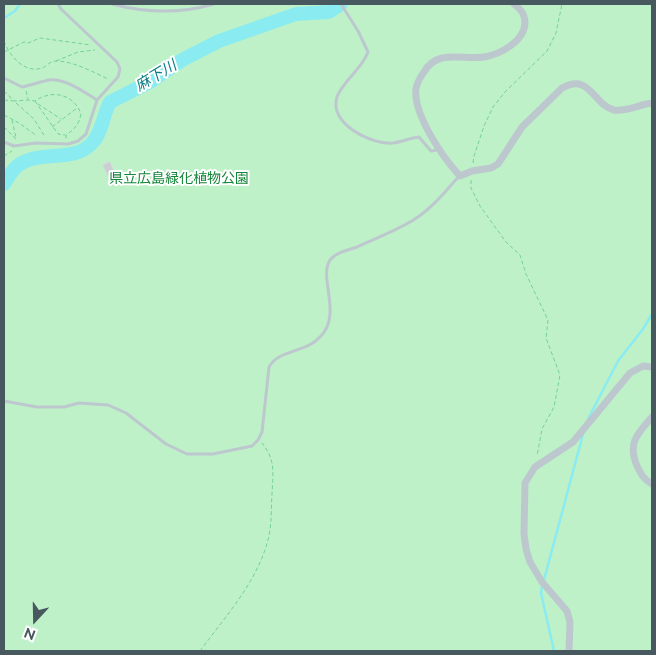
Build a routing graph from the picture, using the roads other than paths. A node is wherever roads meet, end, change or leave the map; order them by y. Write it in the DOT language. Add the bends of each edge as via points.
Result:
graph roads {
  1 [pos="58,4"];
  2 [pos="112,4"];
  3 [pos="214,4"];
  4 [pos="341,4"];
  5 [pos="514,4"];
  6 [pos="4,78"];
  7 [pos="97,100"];
  8 [pos="652,103"];
  9 [pos="4,142"];
  10 [pos="440,149"];
  11 [pos="460,176"];
  12 [pos="652,367"];
  13 [pos="4,401"];
  14 [pos="652,417"];
  15 [pos="652,484"];
  16 [pos="569,651"];
  1 -- 7 [label="lane" via="117,62 120,69 118,77"];
  2 -- 3 [label="lane" via="156,12 177,12"];
  4 -- 10 [label="lane" via="368,52 338,96 336,106 340,116 347,126 378,141 393,143 419,137 431,151"];
  5 -- 10 [label="street" via="522,10 525,25 514,43 486,57 443,58 428,66 421,76 416,89 417,110"];
  6 -- 7 [label="lane" via="22,87 59,81"];
  7 -- 9 [label="lane" via="86,134 78,141 14,146"];
  8 -- 11 [label="street" via="616,110 581,84 568,84 522,127 498,164"];
  10 -- 11 [label="street"];
  11 -- 13 [label="lane" via="417,218 331,259 328,266 331,307 325,331 311,344 274,359 269,367 262,432 252,446 213,454 187,454 166,444 126,413 108,405 79,403 37,408"];
  12 -- 16 [label="street" via="643,366 630,373 573,442 535,467 525,483 526,549 542,582 567,611"];
  14 -- 15 [label="street" via="637,434 633,456 646,480"];
}
